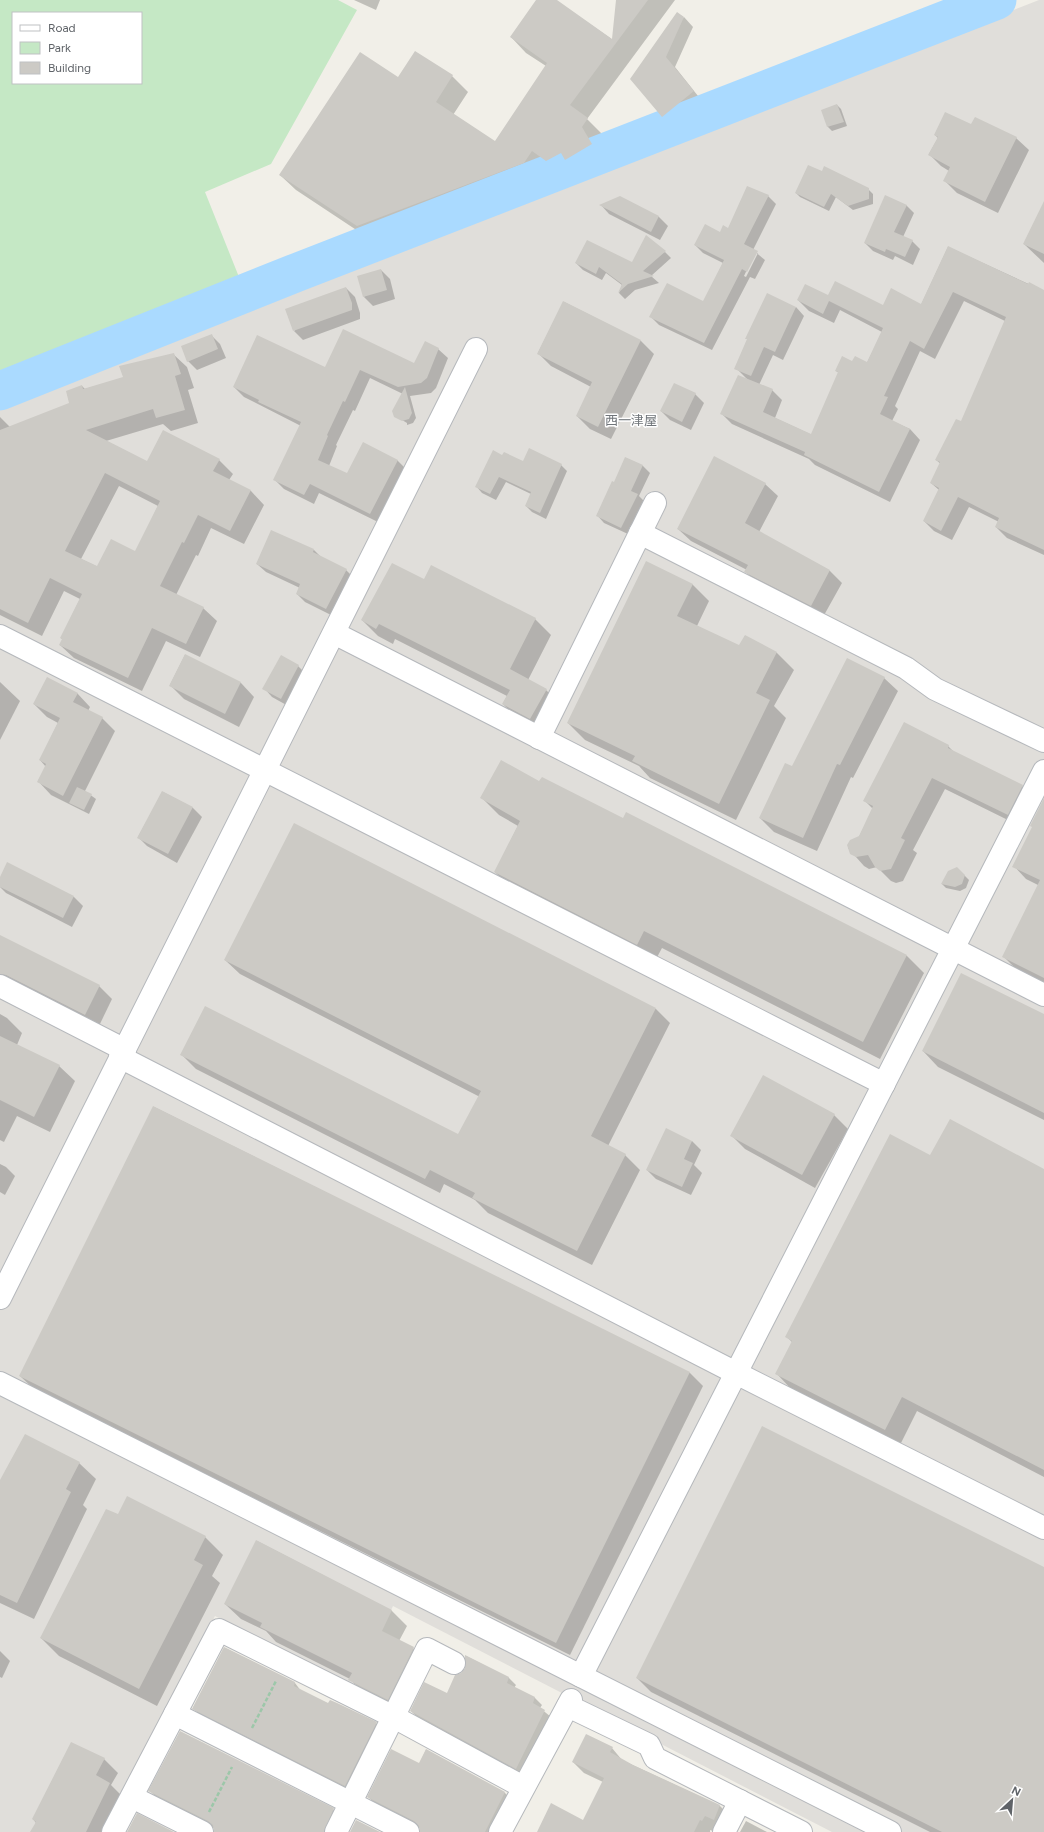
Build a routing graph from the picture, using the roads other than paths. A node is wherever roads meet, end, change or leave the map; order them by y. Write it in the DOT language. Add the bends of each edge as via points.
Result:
graph roads {
  1 [pos="476,349"];
  2 [pos="655,503"];
  3 [pos="640,533"];
  4 [pos="334,633"];
  5 [pos="0,636"];
  6 [pos="539,738"];
  7 [pos="1044,741"];
  8 [pos="265,770"];
  9 [pos="1044,771"];
  10 [pos="953,948"];
  11 [pos="0,986"];
  12 [pos="1044,995"];
  13 [pos="123,1054"];
  14 [pos="884,1084"];
  15 [pos="0,1298"];
  16 [pos="736,1373"];
  17 [pos="0,1383"];
  18 [pos="1044,1528"];
  19 [pos="454,1663"];
  20 [pos="581,1676"];
  21 [pos="175,1714"];
  22 [pos="394,1717"];
  23 [pos="523,1787"];
  24 [pos="132,1797"];
  25 [pos="740,1801"];
  26 [pos="351,1802"];
  27 [pos="113,1832"];
  28 [pos="202,1832"];
  29 [pos="336,1832"];
  30 [pos="408,1832"];
  31 [pos="500,1832"];
  32 [pos="724,1832"];
  33 [pos="801,1832"];
  34 [pos="890,1832"];
  1 -- 4 [label="street"];
  2 -- 3 [label="street"];
  3 -- 6 [label="street"];
  3 -- 7 [label="street" via="906,668 935,689"];
  4 -- 6 [label="street"];
  4 -- 8 [label="street"];
  5 -- 8 [label="street"];
  6 -- 10 [label="street"];
  8 -- 13 [label="street"];
  8 -- 14 [label="street"];
  9 -- 10 [label="street"];
  10 -- 12 [label="street"];
  10 -- 14 [label="street"];
  11 -- 13 [label="street"];
  13 -- 15 [label="street"];
  13 -- 16 [label="street"];
  14 -- 16 [label="street"];
  16 -- 18 [label="street"];
  16 -- 20 [label="street"];
  17 -- 20 [label="street"];
  19 -- 22 [label="street" via="427,1649"];
  20 -- 34 [label="street"];
  21 -- 22 [label="street" via="220,1630"];
  21 -- 24 [label="street"];
  21 -- 26 [label="street"];
  22 -- 23 [label="street"];
  22 -- 26 [label="street"];
  23 -- 25 [label="street" via="569,1703 649,1745 655,1758"];
  23 -- 31 [label="street"];
  24 -- 27 [label="street"];
  24 -- 28 [label="street"];
  25 -- 32 [label="street"];
  25 -- 33 [label="street"];
  26 -- 29 [label="street"];
  26 -- 30 [label="street"];
}
